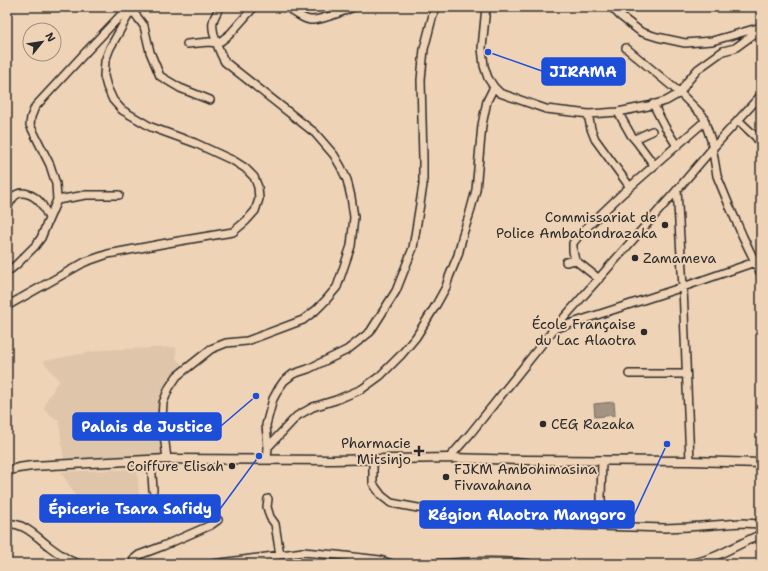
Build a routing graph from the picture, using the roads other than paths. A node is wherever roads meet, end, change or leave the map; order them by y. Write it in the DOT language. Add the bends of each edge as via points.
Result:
graph roads {
  1 [pos="220,7"];
  2 [pos="254,7"];
  3 [pos="288,7"];
  4 [pos="354,7"];
  5 [pos="435,7"];
  6 [pos="486,7"];
  7 [pos="612,7"];
  8 [pos="132,9"];
  9 [pos="761,28"];
  10 [pos="216,43"];
  11 [pos="187,44"];
  12 [pos="626,48"];
  13 [pos="494,88"];
  14 [pos="680,93"];
  15 [pos="761,95"];
  16 [pos="210,100"];
  17 [pos="653,104"];
  18 [pos="618,112"];
  19 [pos="588,114"];
  20 [pos="738,120"];
  21 [pos="705,121"];
  22 [pos="652,131"];
  23 [pos="635,139"];
  24 [pos="761,144"];
  25 [pos="677,146"];
  26 [pos="712,149"];
  27 [pos="654,165"];
  28 [pos="630,187"];
  29 [pos="677,190"];
  30 [pos="119,195"];
  31 [pos="57,200"];
  32 [pos="7,208"];
  33 [pos="49,218"];
  34 [pos="575,260"];
  35 [pos="566,262"];
  36 [pos="755,262"];
  37 [pos="7,272"];
  38 [pos="761,274"];
  39 [pos="599,279"];
  40 [pos="683,287"];
  41 [pos="7,306"];
  42 [pos="554,330"];
  43 [pos="629,374"];
  44 [pos="686,374"];
  45 [pos="268,447"];
  46 [pos="449,458"];
  47 [pos="167,459"];
  48 [pos="267,459"];
  49 [pos="373,459"];
  50 [pos="151,460"];
  51 [pos="602,460"];
  52 [pos="690,461"];
  53 [pos="761,463"];
  54 [pos="7,471"];
  55 [pos="152,490"];
  56 [pos="268,499"];
  57 [pos="218,520"];
  58 [pos="7,524"];
  59 [pos="761,524"];
  60 [pos="602,526"];
  61 [pos="761,534"];
  62 [pos="280,555"];
  63 [pos="80,564"];
  64 [pos="133,564"];
  65 [pos="213,564"];
  66 [pos="392,564"];
  67 [pos="425,564"];
  68 [pos="530,564"];
  69 [pos="688,564"];
  1 -- 10 [label="street" via="212,23"];
  2 -- 10 [label="street" via="230,34"];
  3 -- 4 [label="street" via="309,20"];
  5 -- 45 [label="street" via="423,58 423,185 410,255 396,291 370,332 347,350 284,380 272,399 266,425"];
  6 -- 13 [label="street" via="482,48 484,66"];
  7 -- 9 [label="street" via="641,32 685,43 712,42"];
  8 -- 16 [label="street" via="144,26 150,52 160,76 180,88"];
  8 -- 31 [label="street" via="122,14 85,53 35,107 31,117 30,125 50,165 56,184"];
  8 -- 41 [label="street" via="105,61 106,87 113,100 122,110 151,127 194,142 245,168 254,177 258,187 259,199 255,211 232,232 108,254 85,262"];
  9 -- 14 [label="street" via="735,48 723,51 698,69"];
  10 -- 11 [label="street"];
  10 -- 47 [label="street" via="225,62 315,133 334,155 347,180 351,197 354,217 351,246 337,287 303,320 247,341 226,343 211,349 177,376 163,403 162,418"];
  12 -- 14 [label="street"];
  13 -- 19 [label="street" via="500,93 546,109"];
  13 -- 45 [label="street" via="487,101 482,125 476,190 458,255 446,287 416,337 380,376 362,389 313,407 297,416"];
  14 -- 17 [label="street" via="666,101"];
  14 -- 21 [label="street"];
  15 -- 20 [label="street"];
  17 -- 18 [label="street"];
  17 -- 25 [label="street"];
  18 -- 19 [label="street"];
  18 -- 23 [label="street"];
  19 -- 28 [label="street" via="595,139"];
  20 -- 24 [label="street"];
  20 -- 26 [label="street"];
  21 -- 25 [label="street"];
  21 -- 26 [label="street"];
  22 -- 23 [label="street"];
  23 -- 27 [label="street"];
  25 -- 27 [label="street"];
  26 -- 29 [label="street"];
  26 -- 36 [label="street" via="717,176"];
  27 -- 28 [label="street"];
  28 -- 34 [label="street" via="573,243"];
  29 -- 39 [label="street"];
  29 -- 40 [label="street"];
  30 -- 31 [label="street" via="86,195"];
  31 -- 33 [label="street"];
  32 -- 33 [label="street" via="11,200 22,192 34,196"];
  33 -- 37 [label="street" via="38,242"];
  34 -- 35 [label="street"];
  34 -- 39 [label="street"];
  36 -- 38 [label="street"];
  36 -- 40 [label="street"];
  39 -- 42 [label="street"];
  40 -- 42 [label="street"];
  40 -- 44 [label="street"];
  42 -- 46 [label="street"];
  43 -- 44 [label="street"];
  44 -- 52 [label="street"];
  45 -- 48 [label="street"];
  46 -- 49 [label="main road"];
  46 -- 51 [label="main road"];
  47 -- 48 [label="main road"];
  47 -- 50 [label="main road"];
  48 -- 49 [label="main road"];
  49 -- 60 [label="street" via="376,488 392,504 494,518"];
  50 -- 54 [label="main road" via="32,466"];
  50 -- 55 [label="street"];
  51 -- 52 [label="main road"];
  51 -- 60 [label="street"];
  52 -- 53 [label="main road"];
  56 -- 62 [label="street" via="267,507 275,524"];
  57 -- 64 [label="street" via="139,555 134,558"];
  58 -- 63 [label="street" via="22,527 70,561"];
  59 -- 60 [label="street" via="665,528"];
  61 -- 69 [label="street" via="718,555"];
  62 -- 65 [label="street"];
  62 -- 66 [label="street" via="303,552 380,560"];
  67 -- 68 [label="street"];
}
